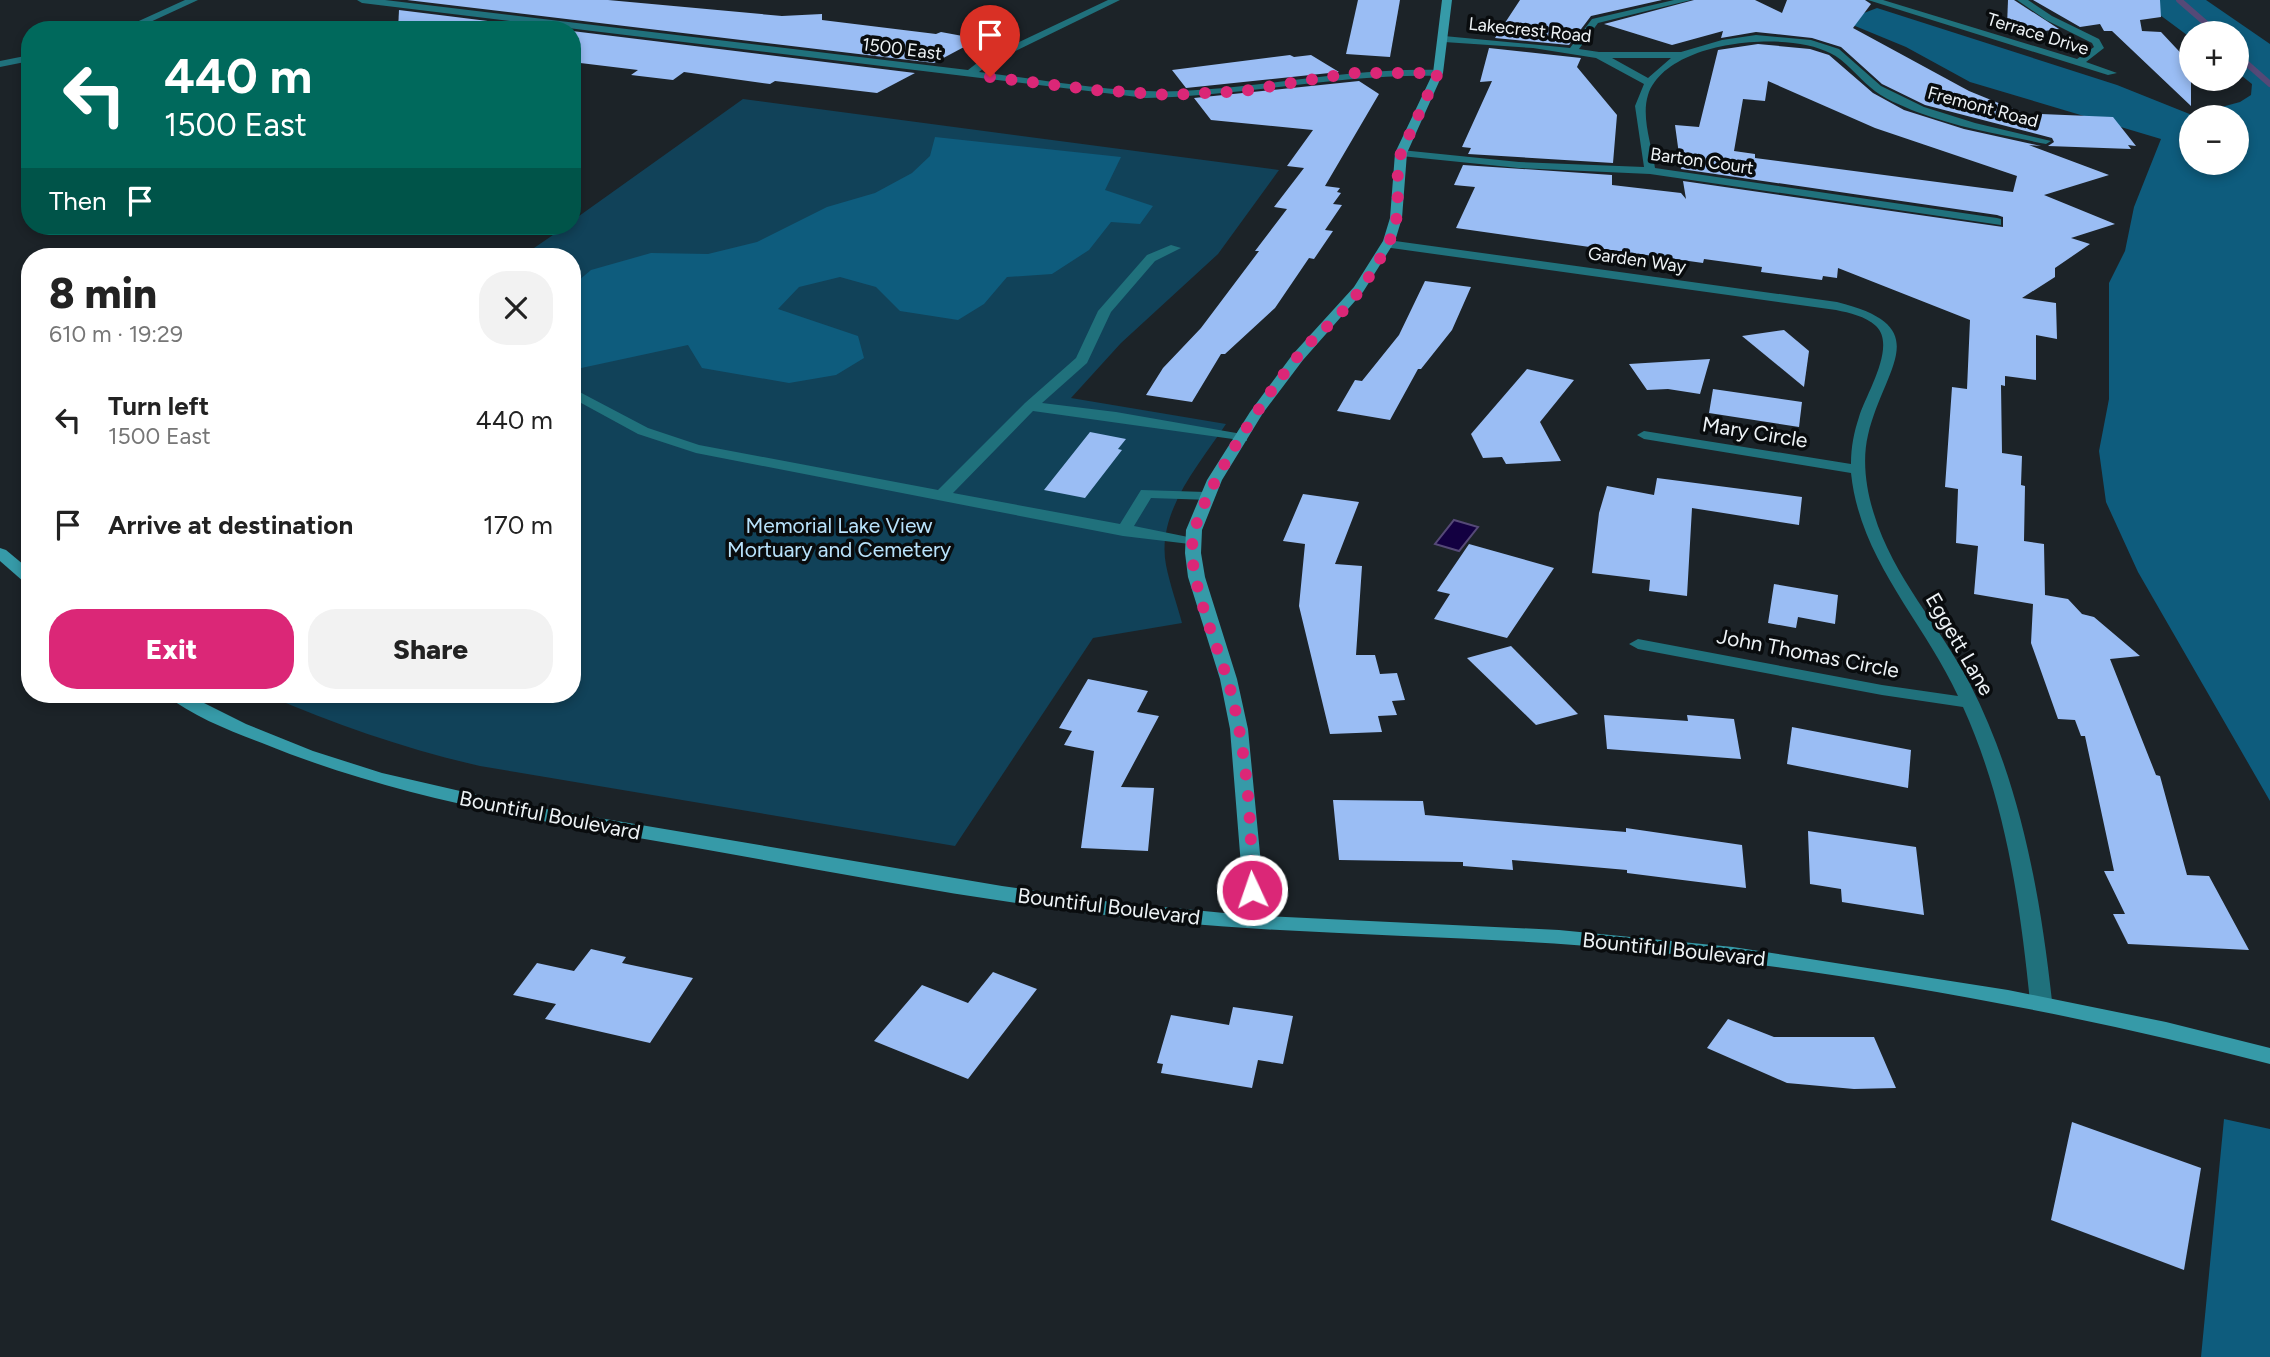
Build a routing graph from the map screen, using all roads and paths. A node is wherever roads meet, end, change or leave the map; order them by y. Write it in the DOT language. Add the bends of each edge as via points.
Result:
graph roads {
  1 [pos="193,0"];
  2 [pos="362,0"];
  3 [pos="1115,0"];
  4 [pos="1447,0"];
  5 [pos="1685,0"];
  6 [pos="1874,0"];
  7 [pos="2022,0"];
  8 [pos="145,21"];
  9 [pos="532,21"];
  10 [pos="581,27"];
  11 [pos="1444,39"];
  12 [pos="1573,50"];
  13 [pos="1599,55"];
  14 [pos="1682,55"];
  15 [pos="21,60"];
  16 [pos="2078,63"];
  17 [pos="0,64"];
  18 [pos="1438,73"];
  19 [pos="2112,73"];
  20 [pos="969,75"];
  21 [pos="1648,82"];
  22 [pos="2046,141"];
  23 [pos="1401,153"];
  24 [pos="1650,171"];
  25 [pos="1997,222"];
  26 [pos="1388,244"];
  27 [pos="1175,247"];
  28 [pos="1880,319"];
  29 [pos="581,397"];
  30 [pos="1030,406"];
  31 [pos="1644,435"];
  32 [pos="1242,438"];
  33 [pos="1859,470"];
  34 [pos="940,497"];
  35 [pos="1206,497"];
  36 [pos="1123,531"];
  37 [pos="1192,542"];
  38 [pos="0,553"];
  39 [pos="21,571"];
  40 [pos="1638,644"];
  41 [pos="190,703"];
  42 [pos="1970,703"];
  43 [pos="1256,923"];
  44 [pos="2041,1001"];
  45 [pos="2270,1056"];
  1 -- 8 [label="street"];
  2 -- 9 [label="street, 1500 East"];
  3 -- 20 [label="street" via="985,62"];
  4 -- 11 [label="street"];
  5 -- 12 [label="street" via="1595,21"];
  6 -- 16 [label="street, Terrace Drive"];
  7 -- 16 [label="street" via="2096,41 2096,53"];
  10 -- 20 [label="street, 1500 East"];
  11 -- 12 [label="street, Lakecrest Road"];
  11 -- 18 [label="street"];
  12 -- 13 [label="street, Lakecrest Road"];
  13 -- 14 [label="street, Fremont Road"];
  13 -- 21 [label="street, Lakecrest Road"];
  14 -- 21 [label="street"];
  14 -- 22 [label="street, Fremont Road" via="1745,38 1811,43 1843,55 1877,88 1920,109"];
  15 -- 17 [label="street"];
  16 -- 19 [label="street, Terrace Drive"];
  18 -- 20 [label="street, 1500 East" via="1351,73 1243,91 1170,95"];
  18 -- 23 [label="street"];
  21 -- 24 [label="street" via="1639,114"];
  23 -- 24 [label="street, Barton Court"];
  23 -- 26 [label="street" via="1399,210"];
  24 -- 25 [label="street, Barton Court"];
  26 -- 28 [label="street, Garden Way" via="1837,306"];
  26 -- 32 [label="street" via="1359,291 1297,357"];
  27 -- 30 [label="street" via="1151,258 1105,311 1082,360"];
  28 -- 33 [label="street, Eggett Lane" via="1890,340 1884,377 1861,431"];
  29 -- 34 [label="street" via="666,440"];
  30 -- 32 [label="street"];
  30 -- 34 [label="street"];
  31 -- 33 [label="street, Mary Circle"];
  32 -- 35 [label="street"];
  33 -- 42 [label="street, Eggett Lane" via="1865,510 1879,550"];
  34 -- 36 [label="street"];
  35 -- 36 [label="street" via="1146,493"];
  35 -- 37 [label="street"];
  36 -- 37 [label="street"];
  37 -- 43 [label="street" via="1198,583 1226,671 1240,736"];
  38 -- 39 [label="street"];
  40 -- 42 [label="street, John Thomas Circle"];
  41 -- 43 [label="street, Bountiful Boulevard" via="317,760 498,807 1064,903"];
  42 -- 44 [label="street, Eggett Lane" via="1996,769 2020,857"];
  43 -- 44 [label="street, Bountiful Boulevard" via="1683,948"];
  44 -- 45 [label="street, Bountiful Boulevard"];
}
